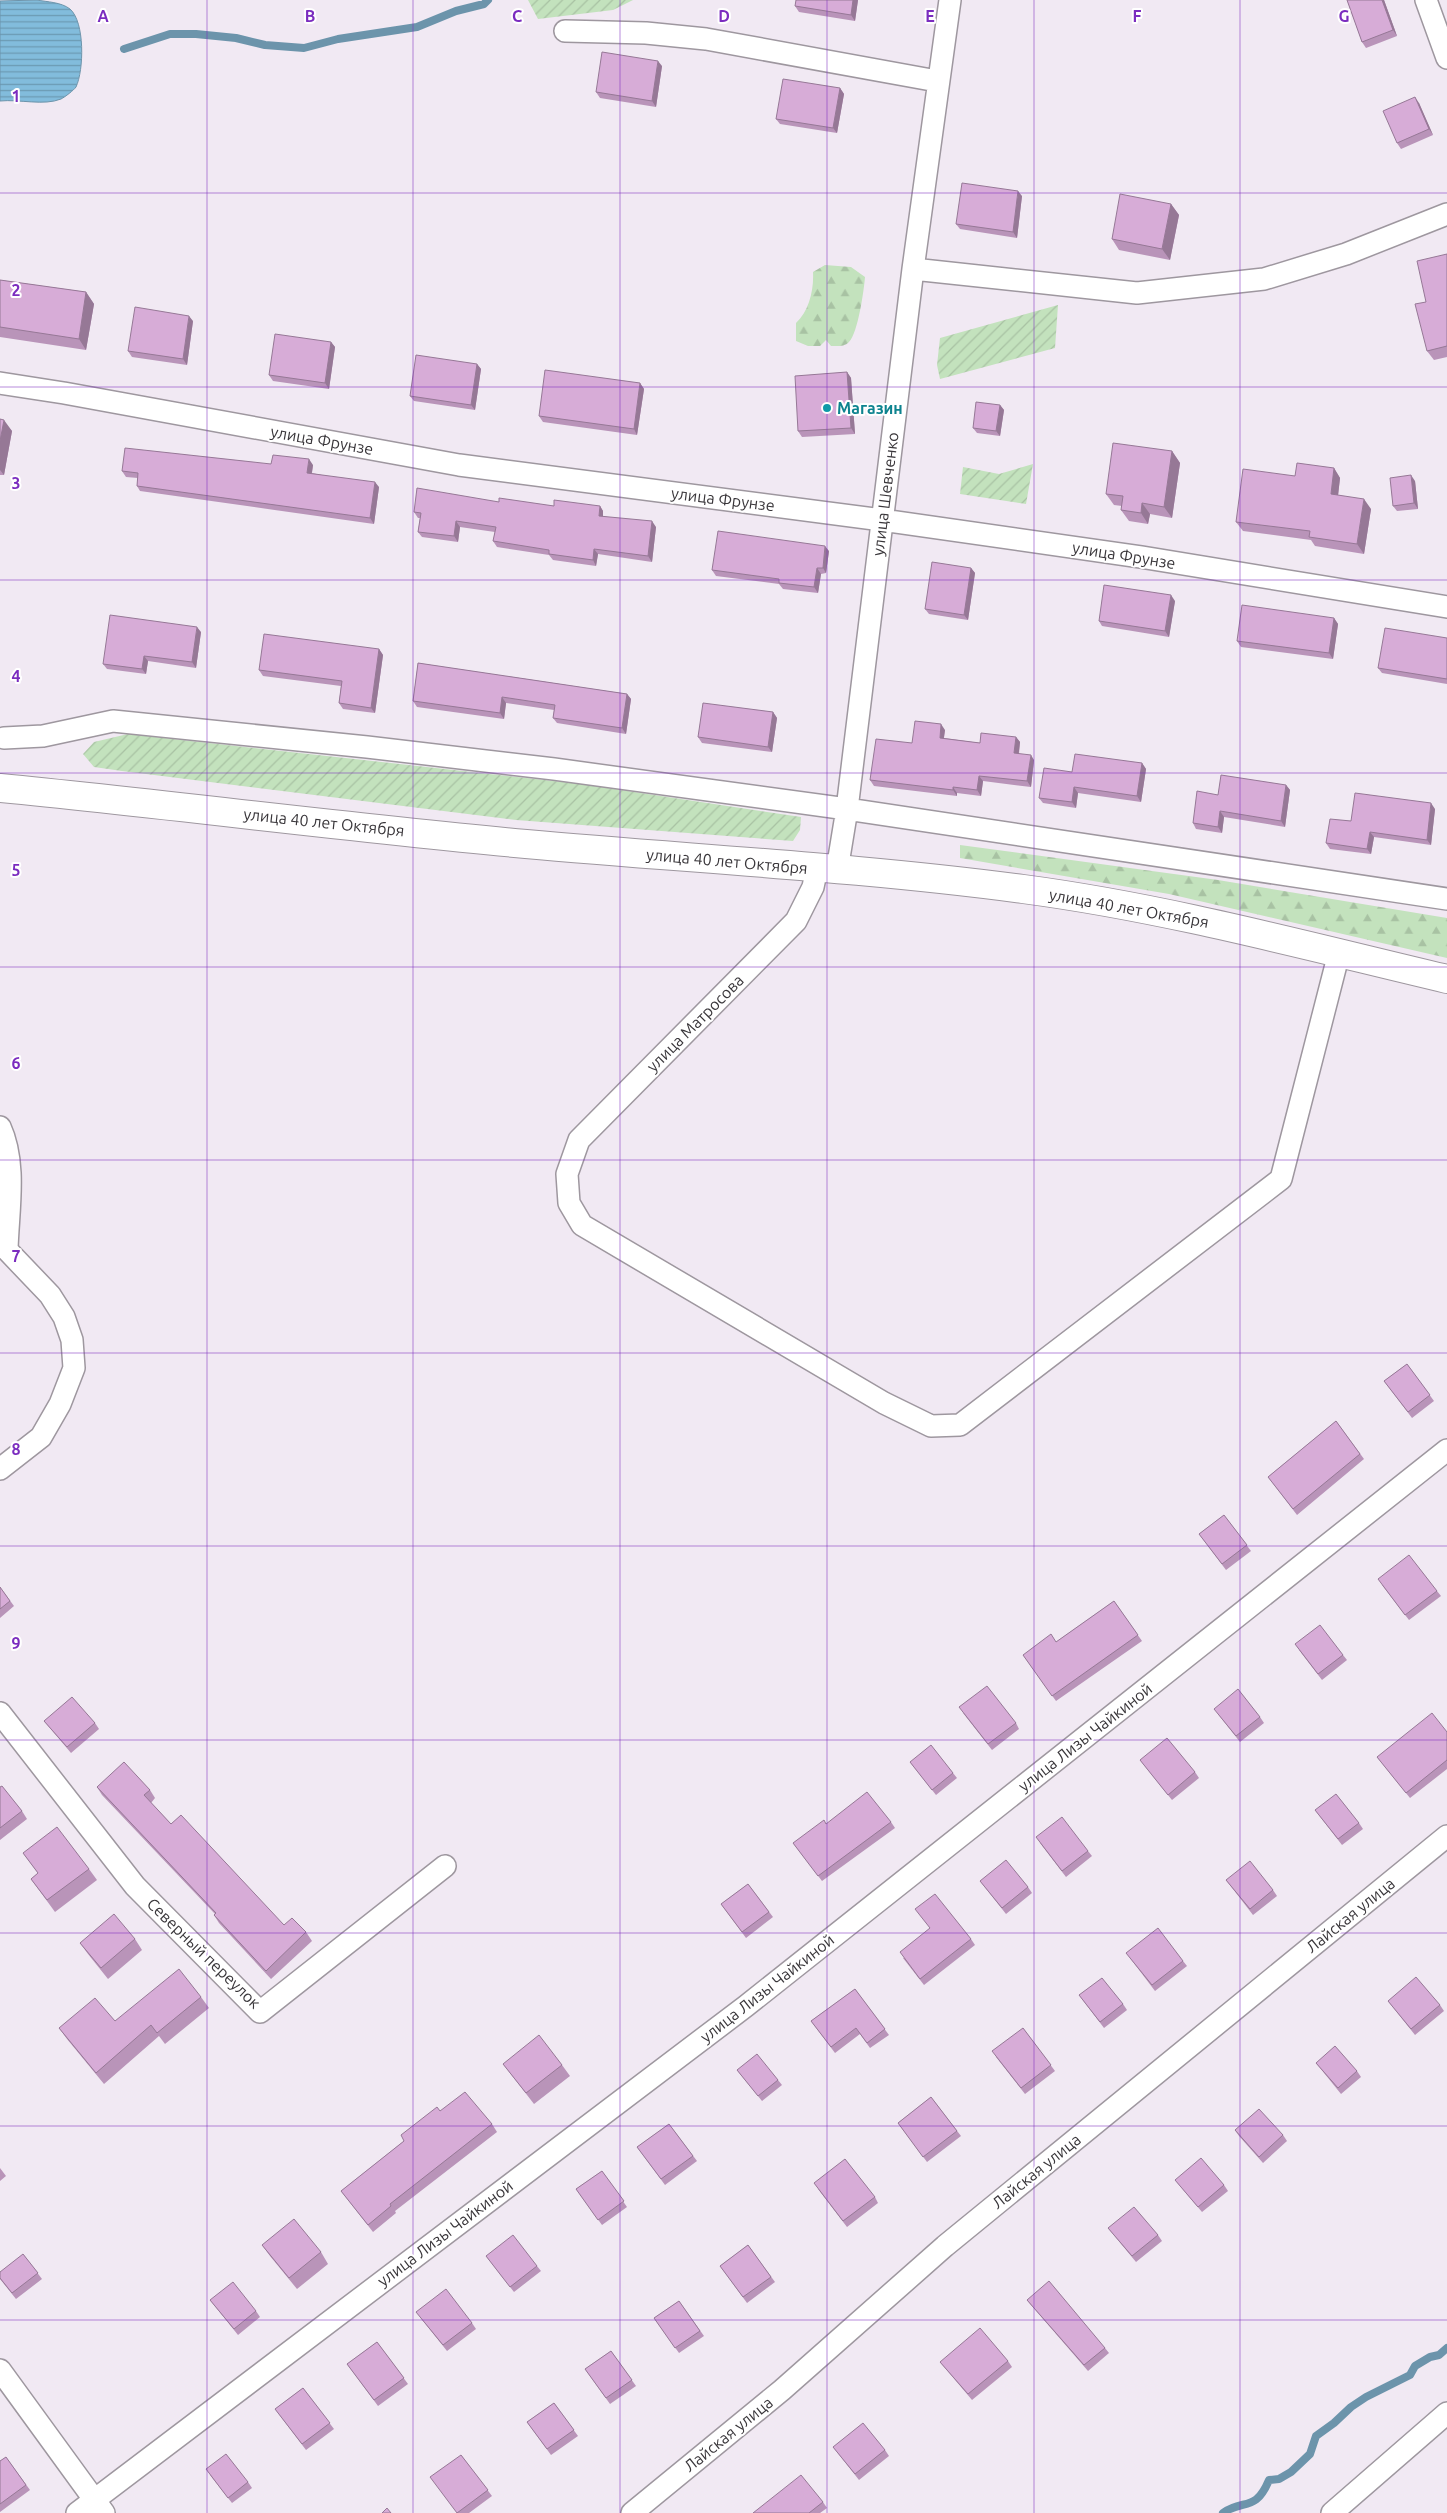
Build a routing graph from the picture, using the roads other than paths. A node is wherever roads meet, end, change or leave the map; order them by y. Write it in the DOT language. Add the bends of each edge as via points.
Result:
graph roads {
  1 [pos="950,0"];
  2 [pos="1426,0"];
  3 [pos="565,32"];
  4 [pos="1447,58"];
  5 [pos="937,81"];
  6 [pos="1447,214"];
  7 [pos="913,269"];
  8 [pos="0,383"];
  9 [pos="882,520"];
  10 [pos="1447,607"];
  11 [pos="4,738"];
  12 [pos="0,788"];
  13 [pos="847,809"];
  14 [pos="827,869"];
  15 [pos="1447,899"];
  16 [pos="1339,953"];
  17 [pos="1447,979"];
  18 [pos="0,1127"];
  19 [pos="3,1250"];
  20 [pos="1447,1450"];
  21 [pos="0,1469"];
  22 [pos="0,1713"];
  23 [pos="1447,1836"];
  24 [pos="445,1866"];
  25 [pos="0,2370"];
  26 [pos="1447,2413"];
  27 [pos="99,2506"];
  28 [pos="1334,2512"];
  29 [pos="77,2513"];
  30 [pos="632,2513"];
  31 [pos="1359,2513"];
  1 -- 5 [label="street, улица Шевченко"];
  2 -- 4 [label="street"];
  3 -- 5 [label="street" via="646,33 706,39"];
  5 -- 7 [label="street, улица Шевченко"];
  6 -- 7 [label="street" via="1346,254 1264,279 1137,293"];
  7 -- 9 [label="street, улица Шевченко"];
  8 -- 9 [label="street, улица Фрунзе" via="459,464"];
  9 -- 10 [label="street, улица Фрунзе" via="1141,557"];
  9 -- 13 [label="street, улица Шевченко"];
  11 -- 13 [label="street" via="43,736 113,720 554,769"];
  12 -- 14 [label="main road, улица 40 лет Октября" via="523,844"];
  13 -- 14 [label="street, улица Шевченко"];
  13 -- 15 [label="street"];
  14 -- 16 [label="main road, улица 40 лет Октября" via="1024,889 1203,920"];
  14 -- 16 [label="street, улица Матросова" via="813,887 796,920 579,1140 567,1174 569,1203 582,1225 884,1403 931,1426 960,1426 1280,1179"];
  16 -- 17 [label="main road, улица 40 лет Октября"];
  18 -- 19 [label="street" via="10,1167"];
  19 -- 21 [label="street" via="50,1295 64,1317 72,1340 74,1368 60,1404 41,1437"];
  20 -- 27 [label="street, улица Лизы Чайкиной" via="746,2006"];
  22 -- 24 [label="street, Северный переулок" via="135,1886 260,2012"];
  23 -- 30 [label="street, Лайская улица" via="945,2246 782,2390"];
  25 -- 27 [label="street"];
  26 -- 28 [label="street"];
  27 -- 29 [label="street, улица Лизы Чайкиной"];
  28 -- 31 [label="street"];
}
